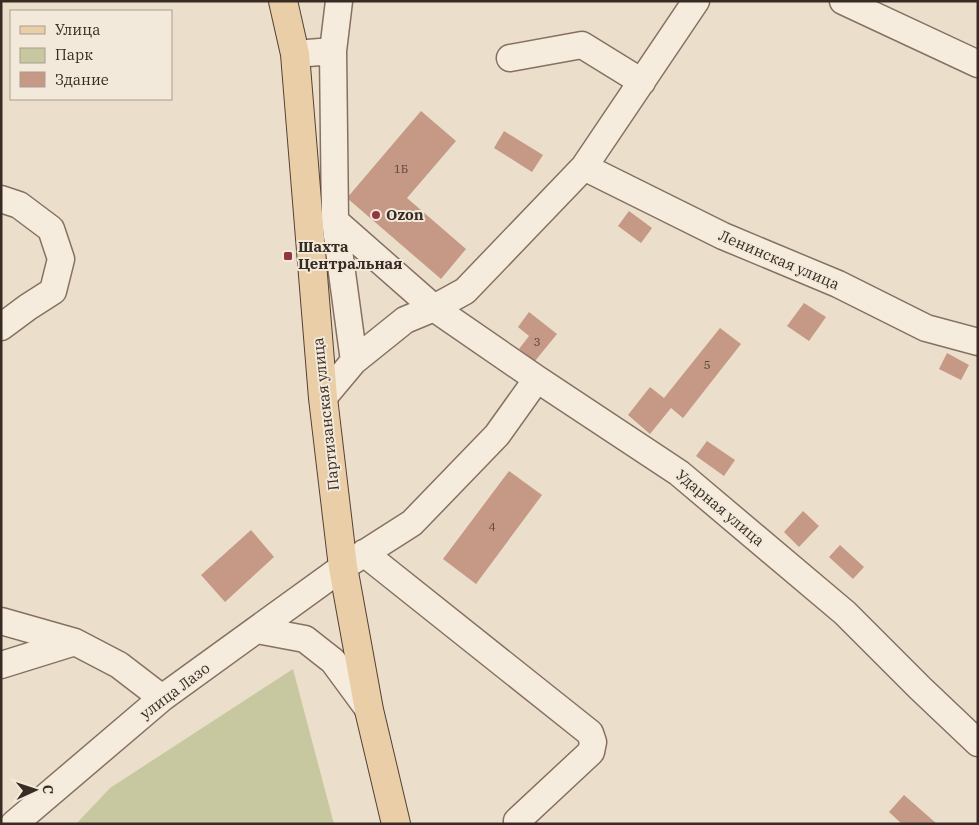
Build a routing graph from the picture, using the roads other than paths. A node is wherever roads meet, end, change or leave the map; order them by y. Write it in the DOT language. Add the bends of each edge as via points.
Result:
graph roads {
  1 [pos="284,1"];
  2 [pos="339,1"];
  3 [pos="696,1"];
  4 [pos="843,1"];
  5 [pos="333,51"];
  6 [pos="294,54"];
  7 [pos="510,58"];
  8 [pos="978,64"];
  9 [pos="642,82"];
  10 [pos="584,167"];
  11 [pos="1,199"];
  12 [pos="335,221"];
  13 [pos="434,308"];
  14 [pos="1,327"];
  15 [pos="978,342"];
  16 [pos="354,361"];
  17 [pos="537,379"];
  18 [pos="323,398"];
  19 [pos="353,560"];
  20 [pos="1,621"];
  21 [pos="257,630"];
  22 [pos="75,642"];
  23 [pos="1,665"];
  24 [pos="162,698"];
  25 [pos="369,710"];
  26 [pos="978,742"];
  27 [pos="517,821"];
  28 [pos="14,824"];
  29 [pos="396,824"];
  1 -- 6 [label="main road, Партизанская улица"];
  2 -- 5 [label="street"];
  3 -- 9 [label="street"];
  4 -- 8 [label="street"];
  5 -- 6 [label="street"];
  5 -- 12 [label="street"];
  6 -- 18 [label="main road, Партизанская улица"];
  7 -- 9 [label="street" via="582,45"];
  9 -- 10 [label="street"];
  10 -- 13 [label="street" via="465,291"];
  10 -- 15 [label="street, Ленинская улица" via="723,236 838,284 926,328"];
  11 -- 14 [label="street" via="19,205 51,229 61,259 53,291"];
  12 -- 13 [label="street, Ударная улица"];
  12 -- 16 [label="street"];
  13 -- 16 [label="street" via="405,320"];
  13 -- 17 [label="street, Ударная улица"];
  16 -- 18 [label="street"];
  17 -- 19 [label="street, улица Лазо" via="497,435 412,523"];
  17 -- 26 [label="street, Ударная улица" via="679,473 845,613"];
  18 -- 19 [label="main road, Партизанская улица"];
  19 -- 21 [label="street, улица Лазо"];
  19 -- 25 [label="main road, Партизанская улица"];
  19 -- 27 [label="street" via="590,733 593,742 591,752"];
  20 -- 22 [label="street"];
  21 -- 24 [label="street, улица Лазо"];
  21 -- 25 [label="street" via="305,639 333,661"];
  22 -- 23 [label="street"];
  22 -- 24 [label="street" via="119,665"];
  24 -- 28 [label="street, улица Лазо"];
  25 -- 29 [label="main road, Партизанская улица"];
}
